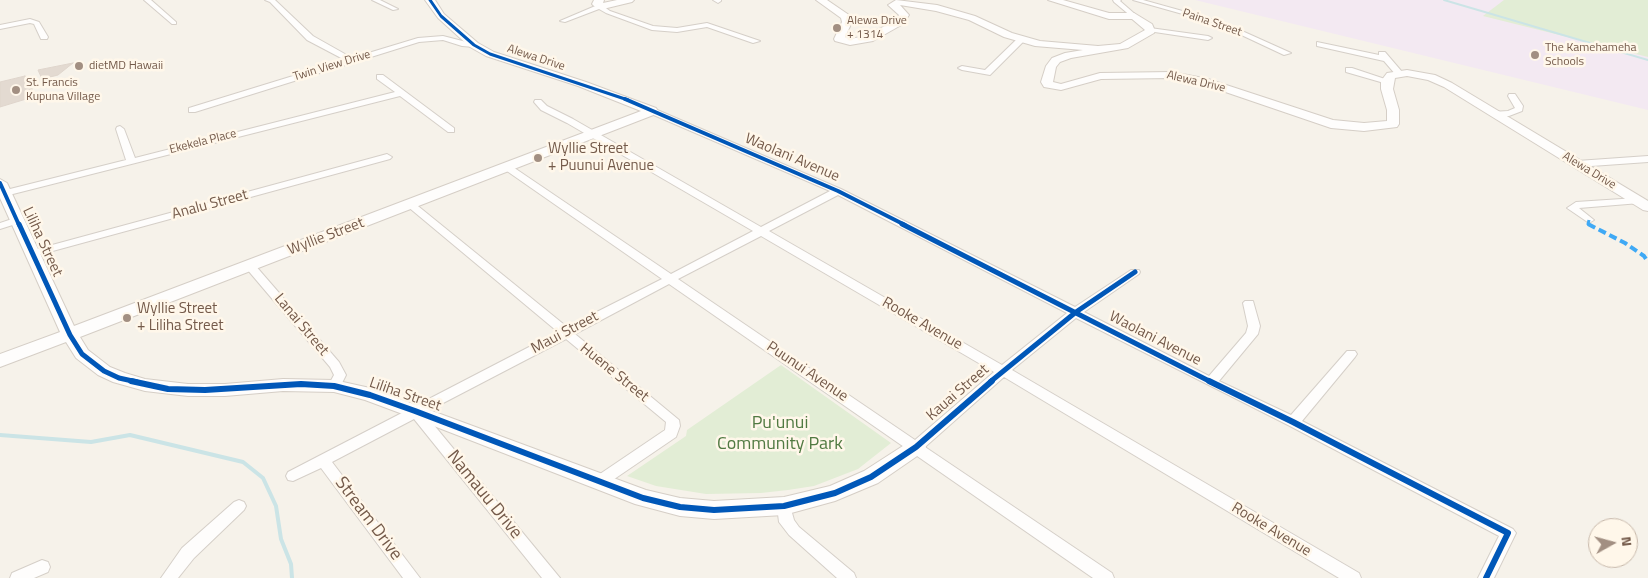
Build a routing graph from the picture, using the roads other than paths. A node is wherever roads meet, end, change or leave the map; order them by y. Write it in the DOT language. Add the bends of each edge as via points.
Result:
graph roads {
  1 [pos="147,0"];
  2 [pos="272,0"];
  3 [pos="375,0"];
  4 [pos="430,0"];
  5 [pos="628,0"];
  6 [pos="821,0"];
  7 [pos="1053,0"];
  8 [pos="1118,0"];
  9 [pos="1136,0"];
  10 [pos="599,3"];
  11 [pos="395,9"];
  12 [pos="1134,16"];
  13 [pos="563,21"];
  14 [pos="174,23"];
  15 [pos="0,27"];
  16 [pos="1150,30"];
  17 [pos="44,37"];
  18 [pos="1208,38"];
  19 [pos="1021,40"];
  20 [pos="756,41"];
  21 [pos="1320,44"];
  22 [pos="474,45"];
  23 [pos="1097,49"];
  24 [pos="1287,53"];
  25 [pos="350,60"];
  26 [pos="962,68"];
  27 [pos="1349,70"];
  28 [pos="1399,73"];
  29 [pos="380,77"];
  30 [pos="1387,81"];
  31 [pos="401,93"];
  32 [pos="1512,96"];
  33 [pos="538,102"];
  34 [pos="192,110"];
  35 [pos="652,111"];
  36 [pos="1495,114"];
  37 [pos="120,129"];
  38 [pos="451,130"];
  39 [pos="593,134"];
  40 [pos="387,156"];
  41 [pos="1648,159"];
  42 [pos="131,160"];
  43 [pos="1577,164"];
  44 [pos="507,167"];
  45 [pos="2,188"];
  46 [pos="838,191"];
  47 [pos="410,204"];
  48 [pos="1643,204"];
  49 [pos="18,220"];
  50 [pos="1589,220"];
  51 [pos="0,226"];
  52 [pos="760,231"];
  53 [pos="34,254"];
  54 [pos="250,266"];
  55 [pos="1135,272"];
  56 [pos="670,279"];
  57 [pos="1249,303"];
  58 [pos="1076,312"];
  59 [pos="564,333"];
  60 [pos="70,335"];
  61 [pos="1351,354"];
  62 [pos="0,361"];
  63 [pos="1003,372"];
  64 [pos="1211,382"];
  65 [pos="334,386"];
  66 [pos="415,411"];
  67 [pos="1293,422"];
  68 [pos="916,447"];
  69 [pos="323,460"];
  70 [pos="293,476"];
  71 [pos="599,482"];
  72 [pos="239,506"];
  73 [pos="784,506"];
  74 [pos="42,567"];
  75 [pos="18,578"];
  76 [pos="169,578"];
  77 [pos="412,578"];
  78 [pos="552,578"];
  79 [pos="848,578"];
  80 [pos="1106,578"];
  81 [pos="1353,578"];
  82 [pos="1486,578"];
  1 -- 14 [label="street"];
  2 -- 25 [label="street" via="310,38"];
  3 -- 11 [label="street"];
  4 -- 22 [label="street, Alewa Drive" via="441,16"];
  5 -- 10 [label="street"];
  6 -- 19 [label="street" via="846,17 847,22 839,36 846,42 869,40 900,22 904,16 893,5 899,2 972,18"];
  7 -- 12 [label="street" via="1109,16"];
  8 -- 12 [label="street" via="1116,2"];
  9 -- 24 [label="street, Paina Street" via="1220,23"];
  10 -- 13 [label="street"];
  10 -- 20 [label="street" via="608,12 652,28 677,30 707,25"];
  12 -- 16 [label="street"];
  15 -- 17 [label="street" via="30,21 37,23"];
  16 -- 18 [label="street"];
  16 -- 23 [label="street" via="1124,46"];
  19 -- 23 [label="street"];
  19 -- 26 [label="street" via="987,73"];
  21 -- 28 [label="street" via="1384,56"];
  22 -- 25 [label="street, Twin View Drive" via="426,38"];
  22 -- 35 [label="street, Alewa Drive" via="490,54"];
  23 -- 30 [label="street, Alewa Drive" via="1096,52 1056,60 1051,66 1047,84 1057,88 1100,76 1172,75 1261,98 1331,124 1364,127 1393,124"];
  25 -- 34 [label="street, Twin View Drive"];
  27 -- 30 [label="street"];
  28 -- 30 [label="street" via="1391,75"];
  28 -- 36 [label="street, Alewa Drive" via="1413,73 1439,81"];
  29 -- 31 [label="street"];
  31 -- 38 [label="street"];
  31 -- 42 [label="street, Ekekela Place"];
  32 -- 36 [label="street" via="1519,109"];
  33 -- 39 [label="street, Rooke Avenue"];
  35 -- 39 [label="street, Wyllie Street"];
  35 -- 46 [label="street, Waolani Avenue"];
  36 -- 43 [label="street, Alewa Drive"];
  37 -- 42 [label="street"];
  39 -- 44 [label="street, Wyllie Street"];
  39 -- 52 [label="street, Rooke Avenue"];
  40 -- 53 [label="street, Analu Street"];
  41 -- 43 [label="street"];
  42 -- 45 [label="street, Ekekela Place"];
  43 -- 48 [label="street, Alewa Drive"];
  44 -- 47 [label="street, Wyllie Street"];
  44 -- 56 [label="street, Puunui Avenue"];
  45 -- 49 [label="street, Liliha Street"];
  46 -- 52 [label="street, Maui Street"];
  46 -- 58 [label="street, Waolani Avenue"];
  47 -- 54 [label="street, Wyllie Street"];
  47 -- 59 [label="street, Huene Street"];
  48 -- 50 [label="street" via="1576,205 1572,208"];
  49 -- 51 [label="street"];
  49 -- 53 [label="street, Liliha Street"];
  52 -- 56 [label="street, Maui Street"];
  52 -- 63 [label="street, Rooke Avenue"];
  53 -- 60 [label="street, Liliha Street"];
  54 -- 60 [label="street, Wyllie Street"];
  54 -- 65 [label="street, Lanai Street" via="335,365 340,375"];
  55 -- 58 [label="street, Kauai Street"];
  56 -- 59 [label="street, Maui Street"];
  56 -- 68 [label="street, Puunui Avenue"];
  57 -- 64 [label="street" via="1254,326 1252,334"];
  58 -- 63 [label="street, Kauai Street"];
  58 -- 64 [label="street, Waolani Avenue"];
  59 -- 66 [label="street, Maui Street"];
  59 -- 71 [label="street, Huene Street" via="672,420 671,433"];
  60 -- 62 [label="street, Wyllie Street"];
  60 -- 65 [label="street, Liliha Street" via="82,354 104,370 145,385 205,390 283,385"];
  61 -- 67 [label="street"];
  63 -- 68 [label="street, Kauai Street"];
  63 -- 81 [label="street, Rooke Avenue"];
  64 -- 67 [label="street, Waolani Avenue"];
  65 -- 66 [label="street, Liliha Street"];
  66 -- 69 [label="street, Maui Street"];
  66 -- 71 [label="street, Liliha Street"];
  66 -- 78 [label="street, Namauu Drive"];
  67 -- 82 [label="street, Waolani Avenue" via="1508,533"];
  68 -- 73 [label="street, Kauai Street" via="855,486"];
  68 -- 80 [label="street, Puunui Avenue"];
  69 -- 70 [label="street, Maui Street"];
  69 -- 77 [label="street, Stream Drive"];
  71 -- 73 [label="street, Liliha Street" via="680,507 714,510"];
  72 -- 76 [label="street" via="188,553"];
  73 -- 79 [label="street" via="786,522 794,532"];
  74 -- 75 [label="street"];
}
